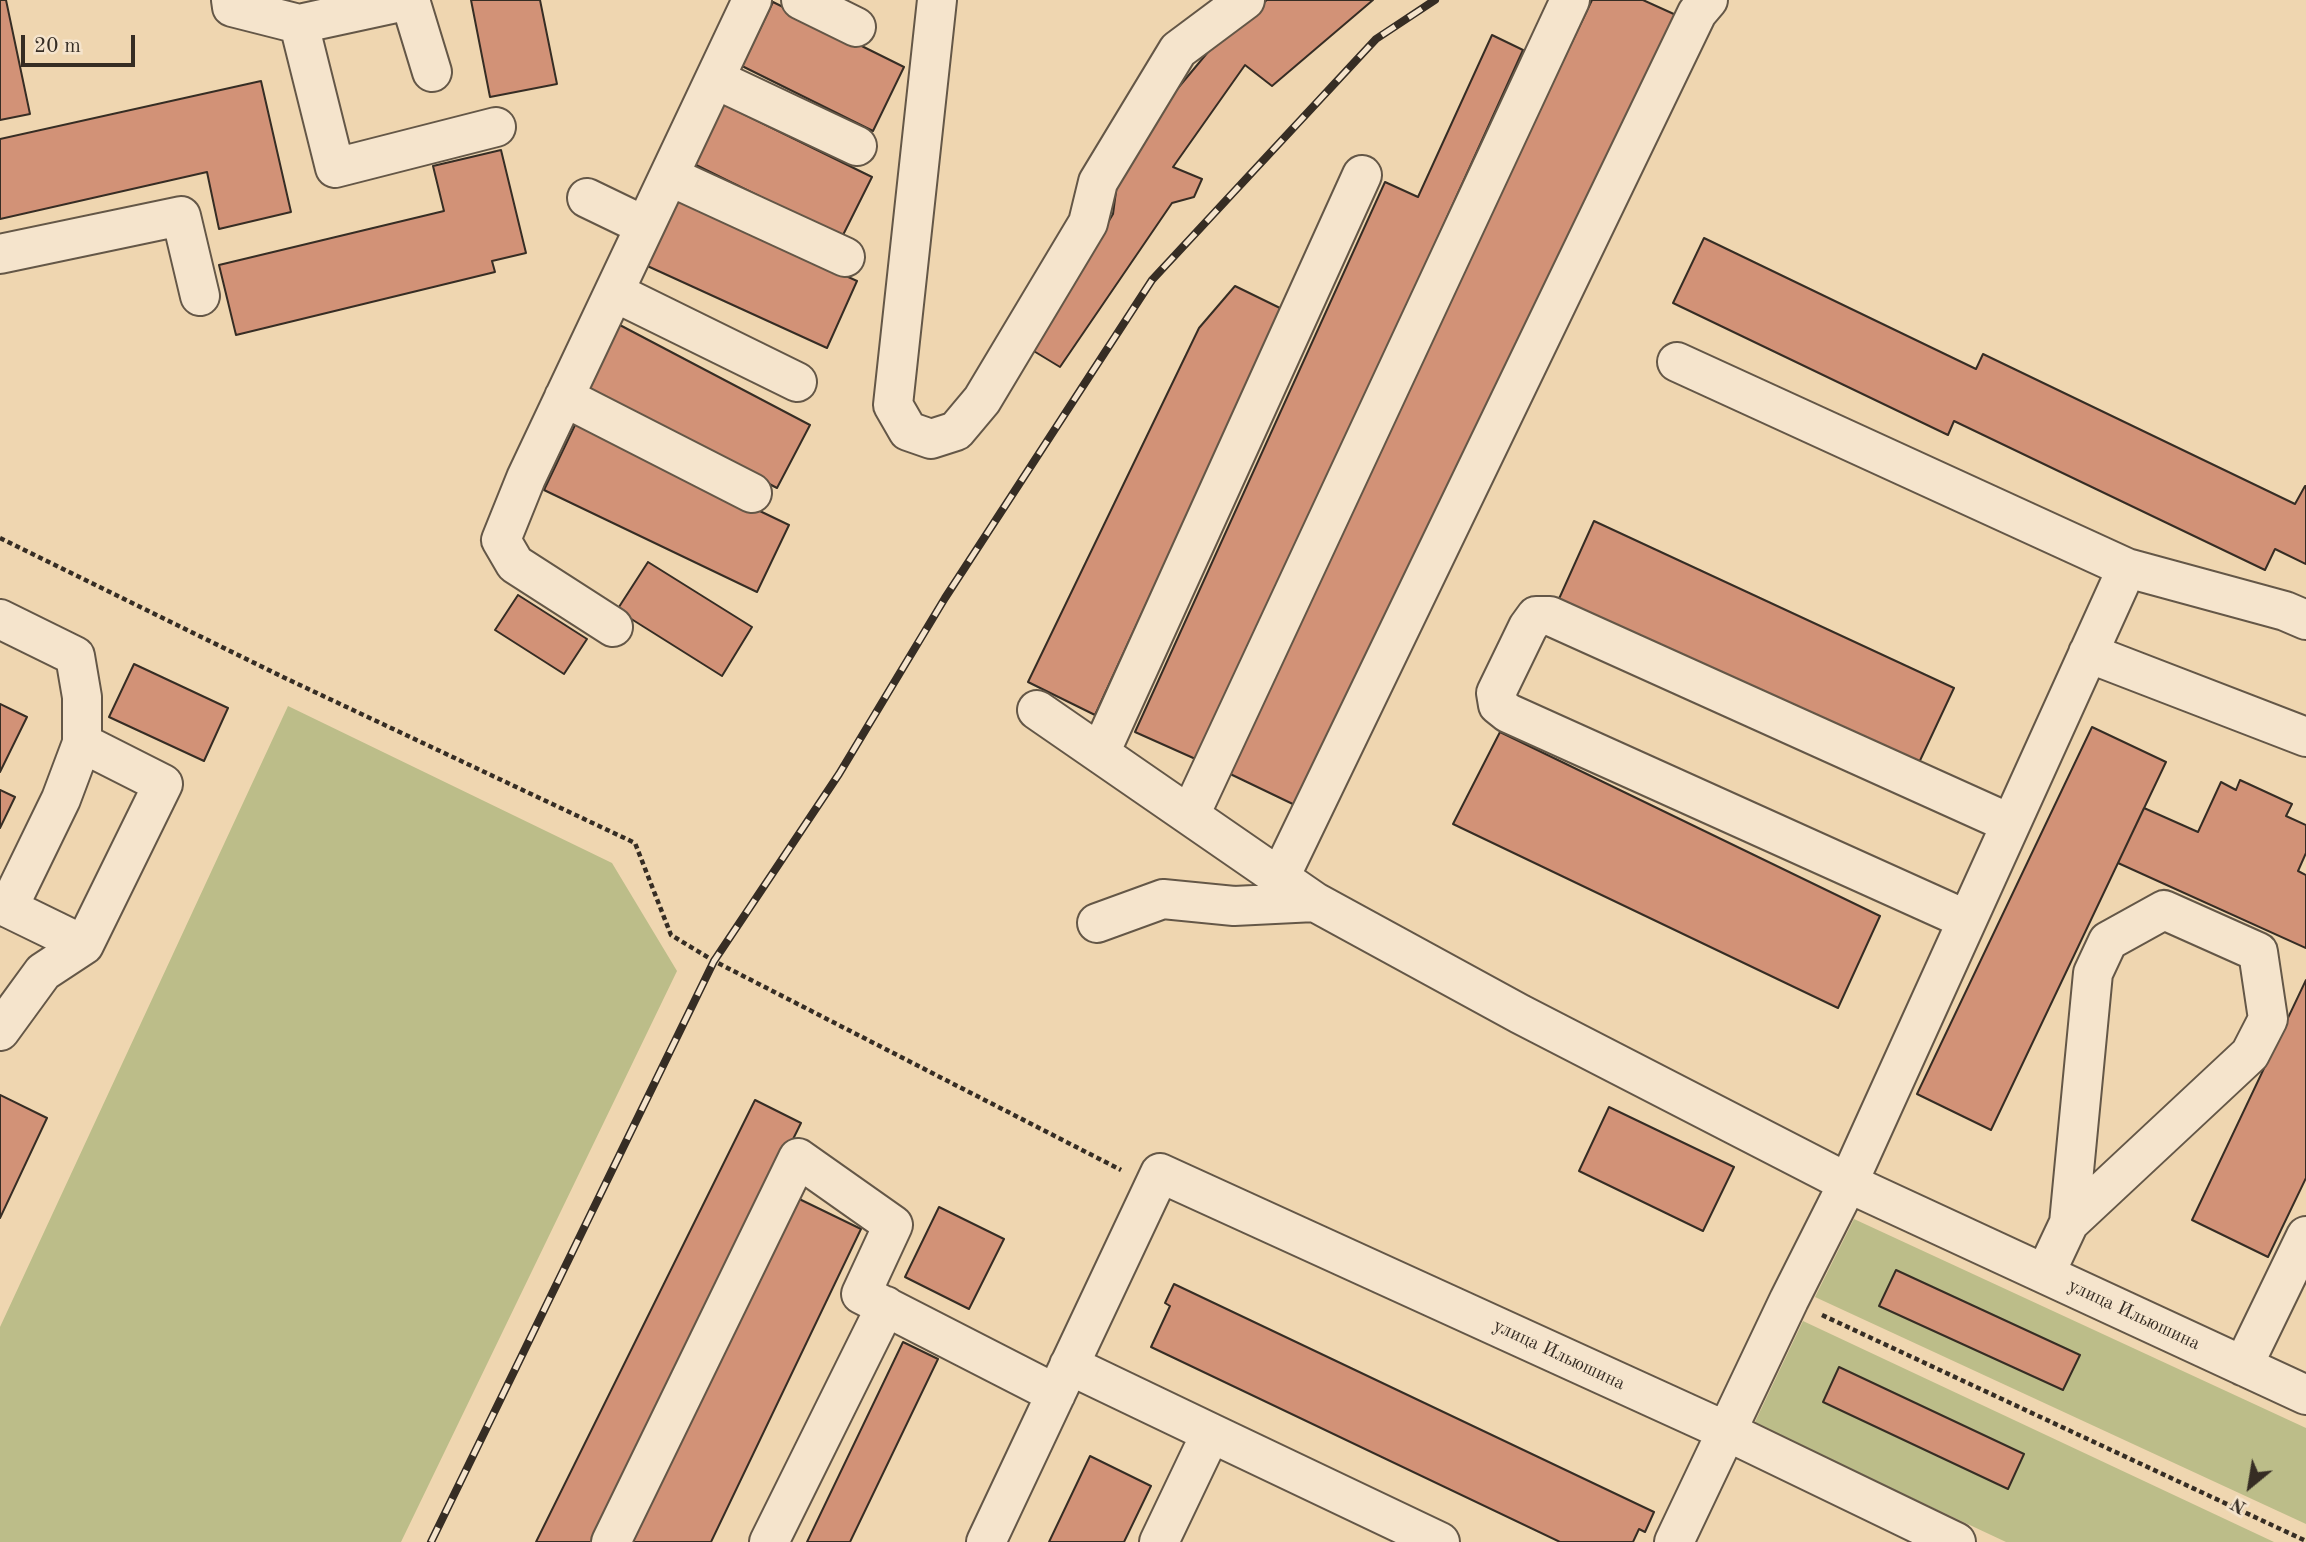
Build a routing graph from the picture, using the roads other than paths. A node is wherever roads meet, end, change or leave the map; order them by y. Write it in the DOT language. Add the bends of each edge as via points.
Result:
graph roads {
  1 [pos="231,0"];
  2 [pos="752,0"];
  3 [pos="801,0"];
  4 [pos="937,0"];
  5 [pos="1245,0"];
  6 [pos="1570,0"];
  7 [pos="1708,0"];
  8 [pos="299,24"];
  9 [pos="856,27"];
  10 [pos="432,72"];
  11 [pos="715,79"];
  12 [pos="496,127"];
  13 [pos="857,146"];
  14 [pos="1362,175"];
  15 [pos="669,176"];
  16 [pos="587,198"];
  17 [pos="645,226"];
  18 [pos="0,254"];
  19 [pos="845,257"];
  20 [pos="614,292"];
  21 [pos="200,296"];
  22 [pos="1678,362"];
  23 [pos="797,382"];
  24 [pos="564,397"];
  25 [pos="752,493"];
  26 [pos="2127,568"];
  27 [pos="0,619"];
  28 [pos="2306,620"];
  29 [pos="613,627"];
  30 [pos="2088,653"];
  31 [pos="1037,710"];
  32 [pos="2306,737"];
  33 [pos="82,743"];
  34 [pos="1100,753"];
  35 [pos="1190,815"];
  36 [pos="2009,823"];
  37 [pos="1280,877"];
  38 [pos="1315,902"];
  39 [pos="4,906"];
  40 [pos="1967,920"];
  41 [pos="1097,923"];
  42 [pos="84,945"];
  43 [pos="0,1031"];
  44 [pos="1848,1183"];
  45 [pos="2069,1223"];
  46 [pos="2306,1236"];
  47 [pos="2045,1274"];
  48 [pos="886,1306"];
  49 [pos="2243,1366"];
  50 [pos="1063,1379"];
  51 [pos="2306,1395"];
  52 [pos="1726,1431"];
  53 [pos="1211,1433"];
  54 [pos="611,1542"];
  55 [pos="769,1542"];
  56 [pos="986,1542"];
  57 [pos="1159,1542"];
  58 [pos="1440,1542"];
  59 [pos="1674,1542"];
  60 [pos="1956,1542"];
  1 -- 8 [label="street" via="232,7"];
  2 -- 11 [label="street"];
  3 -- 9 [label="street"];
  4 -- 5 [label="street" via="893,405 908,431 931,439 956,431 982,400 1088,223 1098,182 1178,50"];
  6 -- 35 [label="street"];
  7 -- 37 [label="street" via="1697,13"];
  8 -- 10 [label="street" via="410,0"];
  8 -- 12 [label="street" via="335,168"];
  11 -- 13 [label="street"];
  11 -- 15 [label="street"];
  14 -- 34 [label="street"];
  15 -- 17 [label="street"];
  15 -- 19 [label="street"];
  16 -- 17 [label="street"];
  17 -- 20 [label="street"];
  18 -- 21 [label="street" via="181,216"];
  20 -- 23 [label="street"];
  20 -- 24 [label="street"];
  22 -- 26 [label="street"];
  24 -- 25 [label="street"];
  24 -- 29 [label="street" via="501,540 515,564"];
  26 -- 28 [label="street"];
  26 -- 30 [label="street"];
  27 -- 33 [label="street" via="75,656 82,697"];
  30 -- 32 [label="street"];
  30 -- 36 [label="street"];
  31 -- 34 [label="street, улица Ильюшина"];
  33 -- 39 [label="street" via="61,799"];
  33 -- 42 [label="street" via="163,784"];
  34 -- 35 [label="street, улица Ильюшина"];
  35 -- 37 [label="street, улица Ильюшина"];
  36 -- 40 [label="street"];
  36 -- 40 [label="street" via="1550,616 1536,616 1528,626 1496,693 1498,705 1508,713"];
  37 -- 38 [label="street, улица Ильюшина"];
  38 -- 41 [label="street" via="1234,906 1163,899"];
  38 -- 44 [label="street, улица Ильюшина"];
  39 -- 42 [label="street"];
  40 -- 44 [label="street"];
  42 -- 43 [label="street" via="43,972"];
  44 -- 47 [label="street, улица Ильюшина"];
  44 -- 52 [label="street"];
  45 -- 45 [label="street" via="2250,1054 2268,1019 2258,952 2164,910 2108,941 2093,973"];
  45 -- 47 [label="street"];
  46 -- 49 [label="street"];
  47 -- 49 [label="street, улица Ильюшина"];
  48 -- 50 [label="street"];
  48 -- 54 [label="street" via="861,1294 893,1225 798,1158"];
  48 -- 55 [label="street"];
  49 -- 51 [label="street, улица Ильюшина"];
  50 -- 52 [label="street, улица Ильюшина" via="1160,1173"];
  50 -- 53 [label="street"];
  50 -- 56 [label="street"];
  52 -- 59 [label="street"];
  52 -- 60 [label="street, улица Ильюшина"];
  53 -- 57 [label="street"];
  53 -- 58 [label="street"];
}
